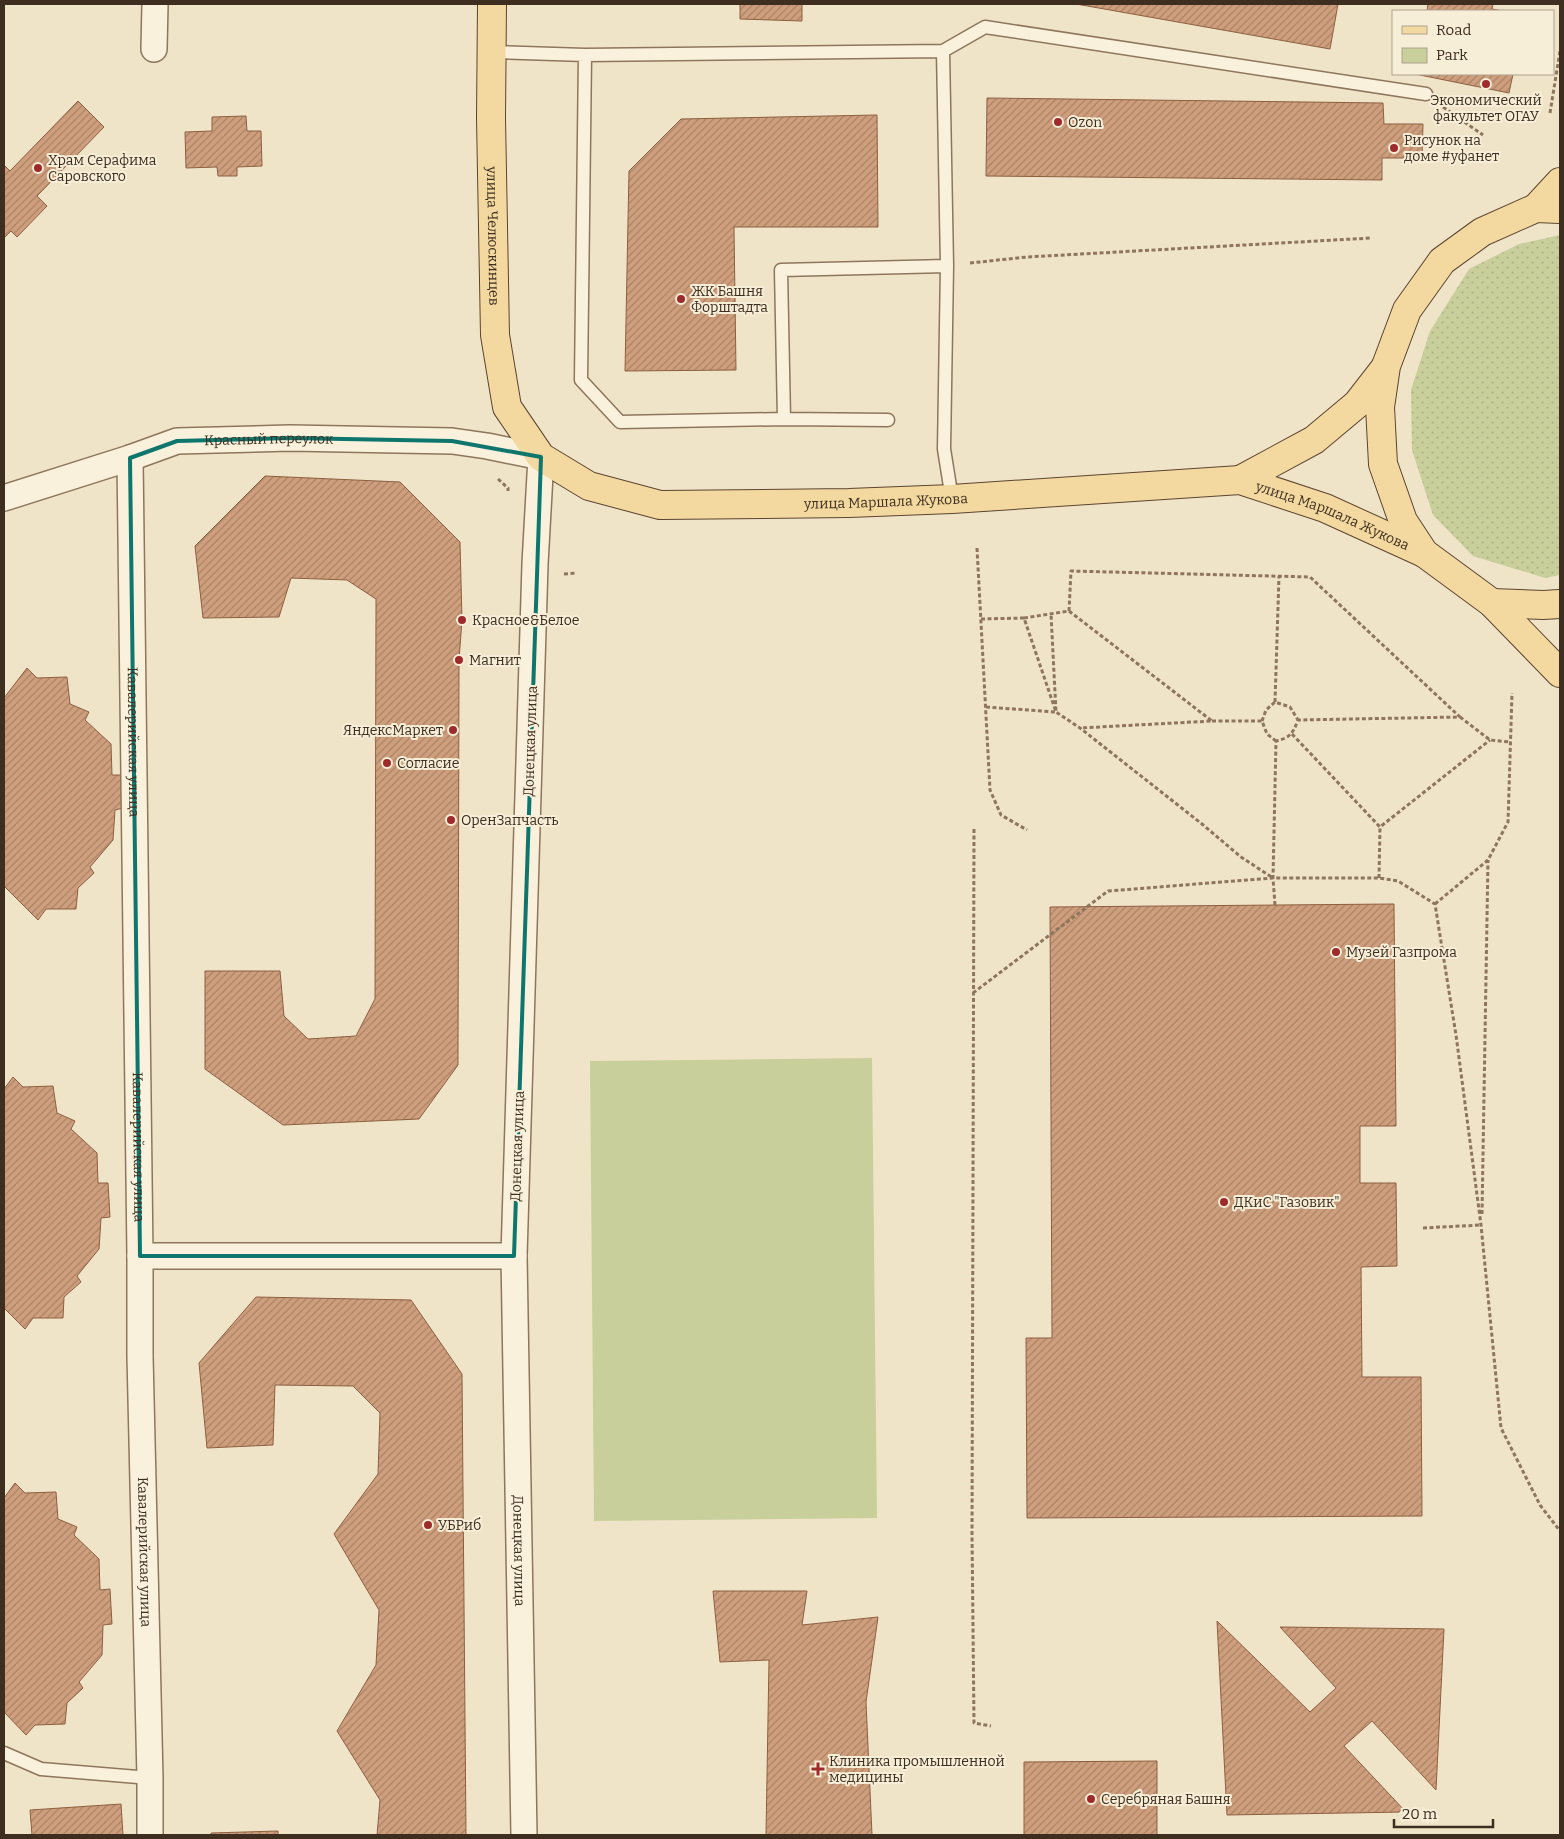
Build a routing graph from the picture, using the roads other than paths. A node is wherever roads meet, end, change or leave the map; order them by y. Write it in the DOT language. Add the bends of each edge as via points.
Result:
graph roads {
  1 [pos="155,4"];
  2 [pos="492,4"];
  3 [pos="154,49"];
  4 [pos="943,51"];
  5 [pos="491,52"];
  6 [pos="584,55"];
  7 [pos="1426,94"];
  8 [pos="1560,182"];
  9 [pos="1548,208"];
  10 [pos="947,266"];
  11 [pos="1386,366"];
  12 [pos="784,419"];
  13 [pos="888,420"];
  14 [pos="541,457"];
  15 [pos="130,458"];
  16 [pos="1240,480"];
  17 [pos="4,498"];
  18 [pos="952,499"];
  19 [pos="1424,553"];
  20 [pos="1492,603"];
  21 [pos="1560,604"];
  22 [pos="1560,673"];
  23 [pos="140,1256"];
  24 [pos="514,1256"];
  25 [pos="4,1753"];
  26 [pos="150,1778"];
  27 [pos="150,1835"];
  28 [pos="524,1835"];
  1 -- 3 [label="street"];
  2 -- 5 [label="main road, улица Челюскинцев"];
  4 -- 6 [label="lane"];
  4 -- 7 [label="lane" via="985,27"];
  4 -- 10 [label="lane"];
  5 -- 6 [label="lane"];
  5 -- 14 [label="main road, улица Челюскинцев" via="495,335 507,407"];
  6 -- 12 [label="lane" via="580,380 620,422"];
  8 -- 9 [label="main road"];
  9 -- 11 [label="main road" via="1482,232 1442,261 1407,310"];
  10 -- 12 [label="lane" via="781,270"];
  10 -- 18 [label="lane" via="944,449"];
  11 -- 16 [label="main road, улица Маршала Жукова" via="1357,404 1314,440"];
  11 -- 19 [label="main road" via="1380,407 1383,464 1403,521"];
  12 -- 13 [label="lane"];
  14 -- 15 [label="street, Красный переулок" via="452,442 290,438 178,441"];
  14 -- 18 [label="main road, улица Маршала Жукова" via="589,486 660,505"];
  14 -- 24 [label="street, Донецкая улица"];
  15 -- 17 [label="street, Красный переулок"];
  15 -- 23 [label="street, Кавалерийская улица"];
  16 -- 18 [label="main road, улица Маршала Жукова"];
  16 -- 19 [label="main road, улица Маршала Жукова" via="1325,508"];
  19 -- 20 [label="main road"];
  20 -- 21 [label="main road"];
  20 -- 22 [label="main road"];
  23 -- 24 [label="street"];
  23 -- 26 [label="street, Кавалерийская улица"];
  24 -- 28 [label="street, Донецкая улица"];
  25 -- 26 [label="lane" via="41,1768"];
  26 -- 27 [label="street, Кавалерийская улица"];
}
